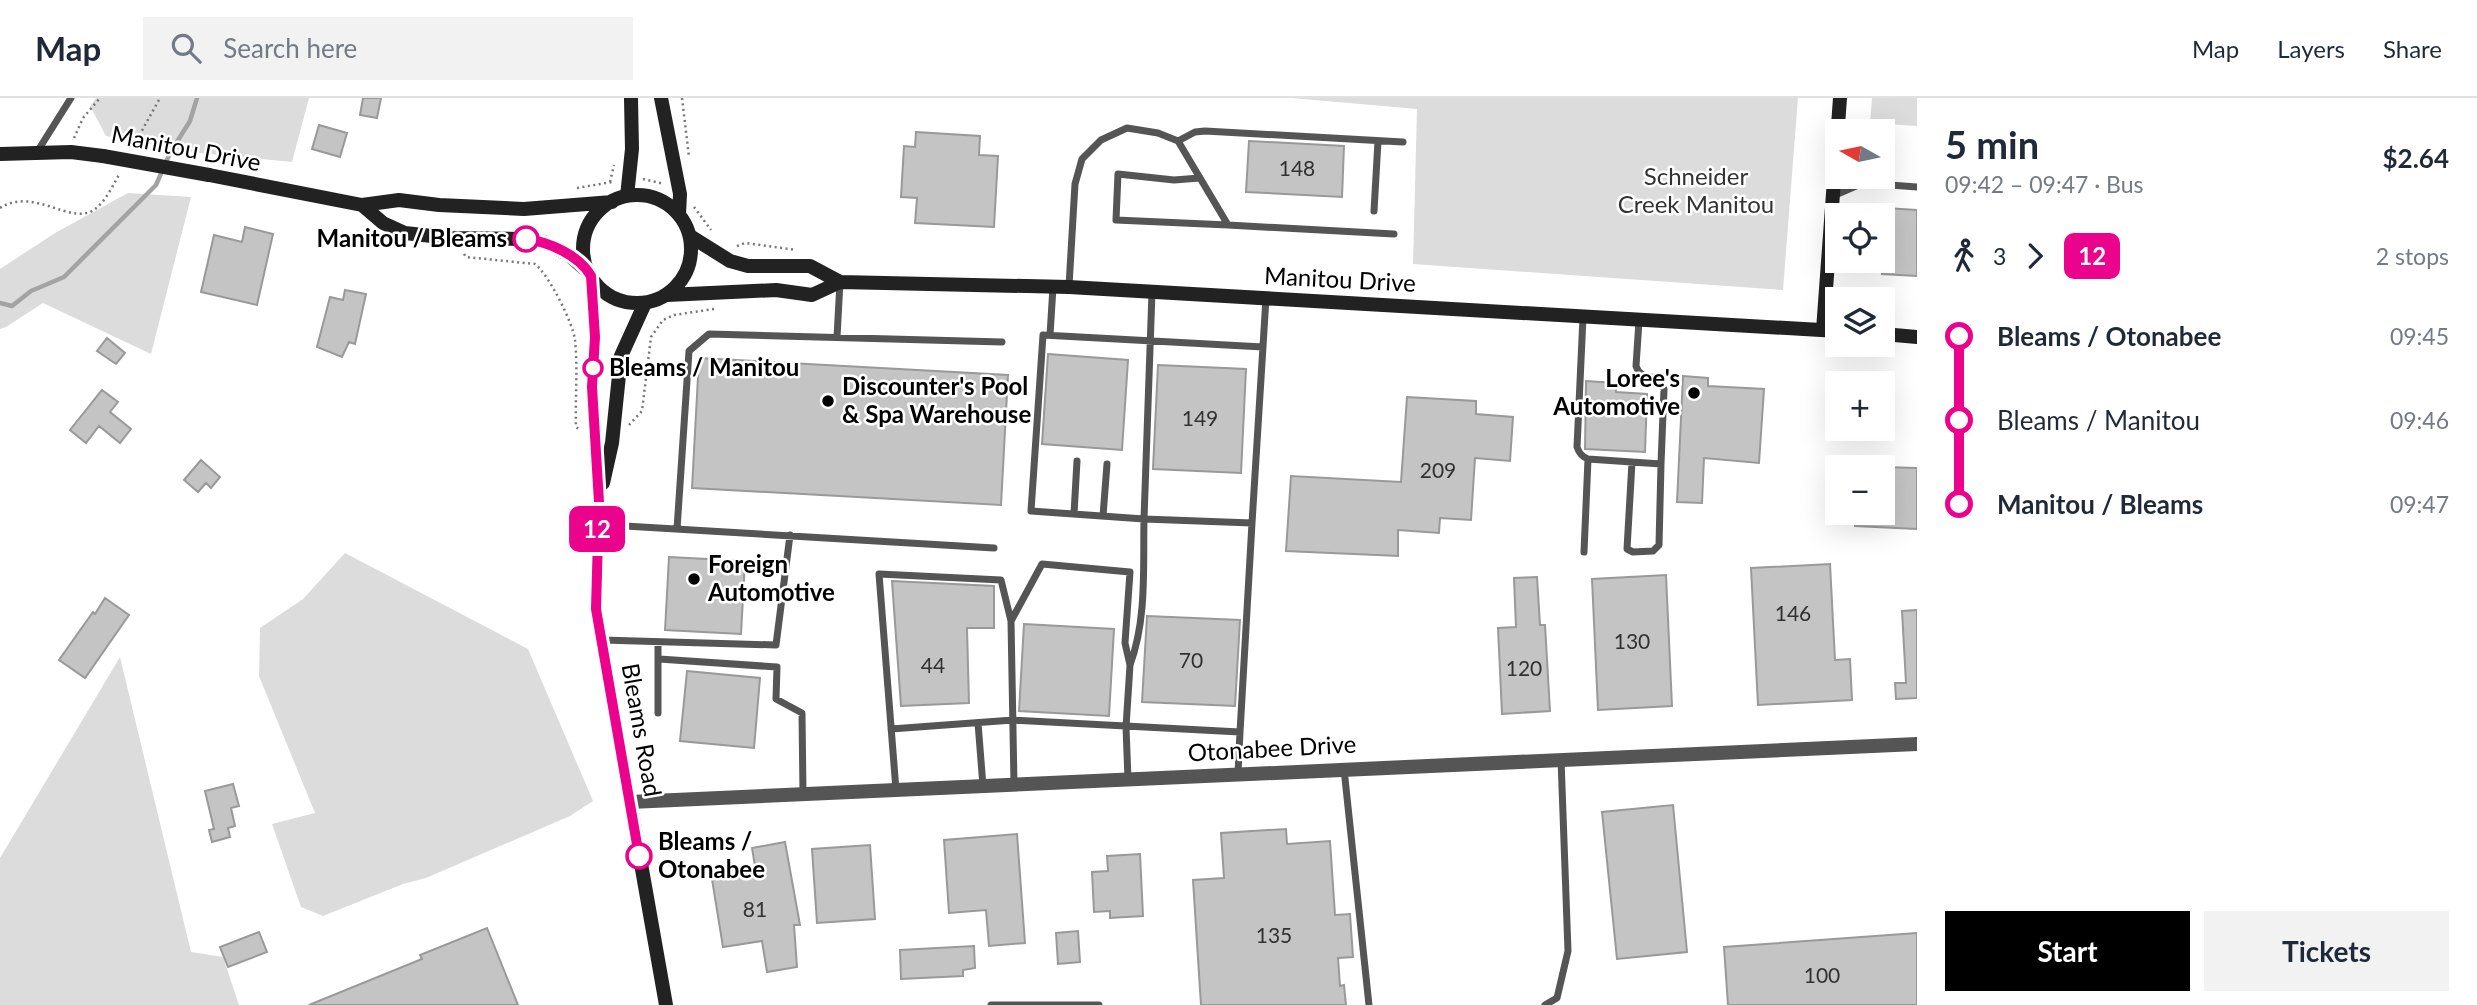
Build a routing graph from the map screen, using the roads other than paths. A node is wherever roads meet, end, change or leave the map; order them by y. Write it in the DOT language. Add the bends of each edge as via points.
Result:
graph roads {
  1 [pos="71,98"];
  2 [pos="631,98"];
  3 [pos="661,98"];
  4 [pos="1840,98"];
  5 [pos="1178,141"];
  6 [pos="1378,141"];
  7 [pos="1403,142"];
  8 [pos="36,152"];
  9 [pos="0,154"];
  10 [pos="1200,178"];
  11 [pos="1917,187"];
  12 [pos="627,196"];
  13 [pos="1833,196"];
  14 [pos="612,202"];
  15 [pos="362,205"];
  16 [pos="1374,211"];
  17 [pos="679,215"];
  18 [pos="1228,225"];
  19 [pos="1394,234"];
  20 [pos="690,236"];
  21 [pos="589,274"];
  22 [pos="840,282"];
  23 [pos="1053,287"];
  24 [pos="1069,287"];
  25 [pos="1831,287"];
  26 [pos="1152,292"];
  27 [pos="667,295"];
  28 [pos="1266,298"];
  29 [pos="645,303"];
  30 [pos="1583,317"];
  31 [pos="1639,321"];
  32 [pos="1825,331"];
  33 [pos="1049,335"];
  34 [pos="1895,335"];
  35 [pos="836,337"];
  36 [pos="1917,337"];
  37 [pos="1002,342"];
  38 [pos="1149,342"];
  39 [pos="1263,347"];
  40 [pos="1588,459"];
  41 [pos="1077,461"];
  42 [pos="1632,462"];
  43 [pos="1107,464"];
  44 [pos="1661,464"];
  45 [pos="599,502"];
  46 [pos="1074,514"];
  47 [pos="1103,516"];
  48 [pos="1144,519"];
  49 [pos="1252,523"];
  50 [pos="597,526"];
  51 [pos="677,529"];
  52 [pos="790,535"];
  53 [pos="994,548"];
  54 [pos="1584,552"];
  55 [pos="1011,621"];
  56 [pos="602,640"];
  57 [pos="658,642"];
  58 [pos="659,659"];
  59 [pos="1130,664"];
  60 [pos="658,713"];
  61 [pos="1013,720"];
  62 [pos="978,723"];
  63 [pos="1126,727"];
  64 [pos="891,729"];
  65 [pos="1240,732"];
  66 [pos="1917,744"];
  67 [pos="1560,759"];
  68 [pos="1344,769"];
  69 [pos="1238,774"];
  70 [pos="1128,779"];
  71 [pos="1014,784"];
  72 [pos="984,786"];
  73 [pos="896,790"];
  74 [pos="803,794"];
  75 [pos="630,803"];
  76 [pos="666,1005"];
  77 [pos="991,1005"];
  78 [pos="1100,1005"];
  79 [pos="1368,1005"];
  80 [pos="1545,1005"];
  1 -- 8 [label="lane"];
  2 -- 12 [label="main road"];
  3 -- 17 [label="main road" via="687,196"];
  4 -- 13 [label="main road"];
  5 -- 6 [label="lane" via="1205,131"];
  5 -- 10 [label="lane"];
  5 -- 24 [label="lane" via="1158,132 1127,128 1101,139 1082,159 1075,184"];
  6 -- 7 [label="lane"];
  6 -- 16 [label="lane"];
  8 -- 9 [label="main road, Manitou Drive"];
  8 -- 15 [label="main road, Manitou Drive, bridge" via="103,156"];
  10 -- 18 [label="lane"];
  10 -- 18 [label="lane" via="1118,174 1116,220"];
  11 -- 13 [label="lane" via="1863,183"];
  12 -- 14 [label="main road"];
  12 -- 17 [label="main road" via="656,198"];
  13 -- 25 [label="main road"];
  14 -- 15 [label="main road, Manitou Drive" via="524,209 399,200"];
  14 -- 21 [label="main road" via="596,214 586,232 583,251"];
  15 -- 21 [label="main road, Manitou Drive" via="383,223 405,233 544,242 569,255"];
  17 -- 20 [label="main road"];
  18 -- 19 [label="lane"];
  20 -- 22 [label="main road, Manitou Drive" via="730,261 748,266 810,266"];
  20 -- 27 [label="main road" via="689,264"];
  21 -- 29 [label="main road" via="614,298"];
  21 -- 45 [label="main road, Bleams Road"];
  22 -- 23 [label="main road, Manitou Drive"];
  22 -- 27 [label="main road, Manitou Drive" via="812,295 776,290"];
  22 -- 35 [label="lane"];
  23 -- 24 [label="main road, Manitou Drive"];
  23 -- 33 [label="lane"];
  24 -- 26 [label="main road, Manitou Drive"];
  26 -- 28 [label="main road, Manitou Drive"];
  26 -- 38 [label="lane"];
  27 -- 29 [label="main road"];
  28 -- 30 [label="main road, Manitou Drive"];
  28 -- 39 [label="lane"];
  29 -- 45 [label="main road, Bleams Road" via="621,356 612,443"];
  30 -- 31 [label="main road, Manitou Drive"];
  30 -- 40 [label="lane" via="1577,447"];
  31 -- 32 [label="main road, Manitou Drive"];
  31 -- 44 [label="lane" via="1637,371 1656,378 1664,389"];
  33 -- 38 [label="lane"];
  33 -- 46 [label="lane" via="1043,335 1031,511"];
  34 -- 36 [label="main road"];
  35 -- 37 [label="lane"];
  35 -- 51 [label="lane" via="709,334 689,351"];
  38 -- 39 [label="lane"];
  38 -- 48 [label="lane"];
  39 -- 49 [label="lane"];
  40 -- 42 [label="lane"];
  40 -- 54 [label="lane"];
  41 -- 46 [label="lane"];
  42 -- 44 [label="lane"];
  42 -- 44 [label="lane" via="1627,549 1633,552 1653,551 1658,545"];
  43 -- 47 [label="lane"];
  45 -- 50 [label="main road, Bleams Road"];
  46 -- 47 [label="lane"];
  47 -- 48 [label="lane"];
  48 -- 49 [label="lane"];
  48 -- 59 [label="lane" via="1141,615"];
  49 -- 65 [label="lane"];
  50 -- 51 [label="lane"];
  50 -- 56 [label="main road, Bleams Road" via="596,609"];
  51 -- 52 [label="lane"];
  52 -- 53 [label="lane"];
  52 -- 57 [label="lane" via="776,646"];
  55 -- 59 [label="lane" via="1042,564 1130,572 1125,643"];
  55 -- 61 [label="lane"];
  55 -- 64 [label="lane" via="1001,580 879,574"];
  56 -- 57 [label="lane"];
  56 -- 75 [label="main road, Bleams Road"];
  57 -- 58 [label="lane"];
  58 -- 60 [label="lane"];
  58 -- 74 [label="lane" via="777,667 776,699 802,713"];
  59 -- 63 [label="lane"];
  61 -- 62 [label="lane"];
  61 -- 63 [label="lane"];
  61 -- 71 [label="lane"];
  62 -- 64 [label="lane"];
  62 -- 72 [label="lane"];
  63 -- 65 [label="lane"];
  63 -- 70 [label="lane"];
  64 -- 73 [label="lane"];
  65 -- 69 [label="lane"];
  66 -- 67 [label="street, Otonabee Drive"];
  67 -- 68 [label="street, Otonabee Drive"];
  67 -- 80 [label="lane" via="1568,951 1557,998"];
  68 -- 69 [label="street, Otonabee Drive"];
  68 -- 79 [label="lane"];
  69 -- 70 [label="street, Otonabee Drive"];
  70 -- 71 [label="street, Otonabee Drive"];
  71 -- 72 [label="street, Otonabee Drive"];
  72 -- 73 [label="street, Otonabee Drive"];
  73 -- 74 [label="street, Otonabee Drive"];
  74 -- 75 [label="street, Otonabee Drive"];
  75 -- 76 [label="main road, Bleams Road"];
  77 -- 78 [label="lane"];
}
